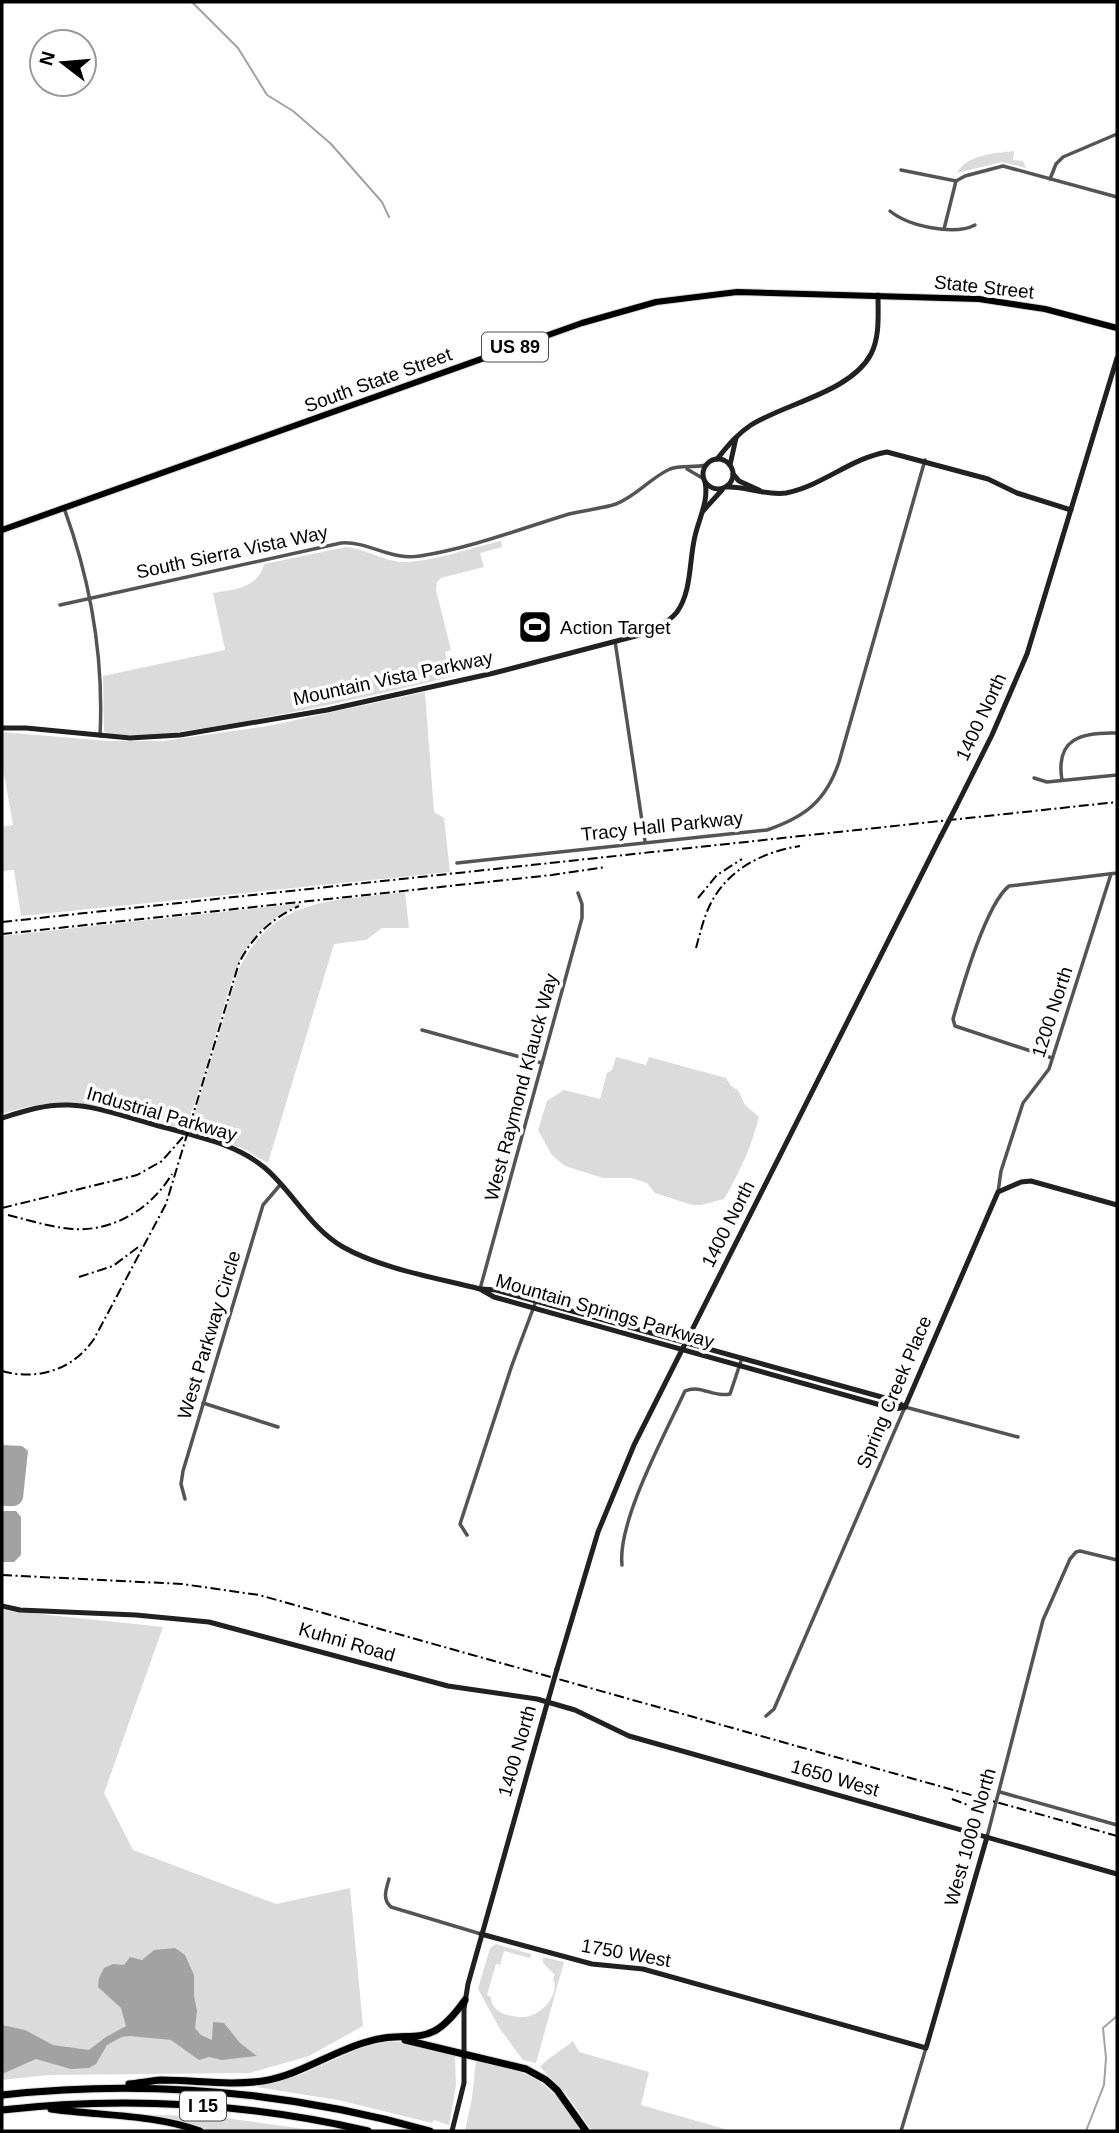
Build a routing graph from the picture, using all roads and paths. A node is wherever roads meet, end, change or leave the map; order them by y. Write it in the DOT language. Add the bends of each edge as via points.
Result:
graph roads {
  1 [pos="1117,135"];
  2 [pos="901,170"];
  3 [pos="1050,179"];
  4 [pos="956,181"];
  5 [pos="1117,197"];
  6 [pos="890,211"];
  7 [pos="975,225"];
  8 [pos="944,229"];
  9 [pos="844,295"];
  10 [pos="878,295"];
  11 [pos="1117,328"];
  12 [pos="1117,358"];
  13 [pos="736,438"];
  14 [pos="716,459"];
  15 [pos="925,460"];
  16 [pos="706,465"];
  17 [pos="730,465"];
  18 [pos="685,468"];
  19 [pos="733,474"];
  20 [pos="704,480"];
  21 [pos="724,488"];
  22 [pos="759,490"];
  23 [pos="64,508"];
  24 [pos="1071,510"];
  25 [pos="703,511"];
  26 [pos="2,530"];
  27 [pos="90,598"];
  28 [pos="60,605"];
  29 [pos="615,641"];
  30 [pos="2,728"];
  31 [pos="1117,733"];
  32 [pos="100,736"];
  33 [pos="1117,775"];
  34 [pos="1034,778"];
  35 [pos="1062,780"];
  36 [pos="645,841"];
  37 [pos="457,863"];
  38 [pos="1117,873"];
  39 [pos="1111,874"];
  40 [pos="578,893"];
  41 [pos="422,1030"];
  42 [pos="1052,1058"];
  43 [pos="542,1063"];
  44 [pos="2,1118"];
  45 [pos="281,1185"];
  46 [pos="998,1192"];
  47 [pos="1117,1205"];
  48 [pos="480,1289"];
  49 [pos="536,1301"];
  50 [pos="533,1308"];
  51 [pos="685,1342"];
  52 [pos="682,1350"];
  53 [pos="742,1358"];
  54 [pos="739,1366"];
  55 [pos="203,1403"];
  56 [pos="905,1407"];
  57 [pos="278,1427"];
  58 [pos="1018,1437"];
  59 [pos="186,1499"];
  60 [pos="467,1535"];
  61 [pos="1117,1560"];
  62 [pos="622,1565"];
  63 [pos="2,1606"];
  64 [pos="549,1702"];
  65 [pos="766,1716"];
  66 [pos="1000,1792"];
  67 [pos="1117,1825"];
  68 [pos="987,1838"];
  69 [pos="1117,1874"];
  70 [pos="389,1879"];
  71 [pos="481,1934"];
  72 [pos="465,2000"];
  73 [pos="397,2038"];
  74 [pos="926,2048"];
  75 [pos="465,2054"];
  76 [pos="96,2088"];
  77 [pos="2,2095"];
  78 [pos="36,2107"];
  79 [pos="2,2110"];
  80 [pos="200,2131"];
  81 [pos="368,2131"];
  82 [pos="430,2131"];
  83 [pos="452,2131"];
  84 [pos="586,2131"];
  85 [pos="901,2131"];
  1 -- 3 [label="street" via="1063,157"];
  2 -- 4 [label="street"];
  3 -- 4 [label="street" via="1003,166"];
  3 -- 5 [label="street"];
  4 -- 8 [label="street"];
  6 -- 8 [label="street" via="898,219"];
  7 -- 8 [label="street" via="966,230"];
  9 -- 10 [label="main road, State Street / US 89"];
  9 -- 23 [label="main road, South State Street / US 89" via="737,292 620,311"];
  10 -- 11 [label="main road, State Street / US 89" via="1007,302"];
  10 -- 13 [label="street" via="876,338 861,369 836,386 753,424"];
  12 -- 24 [label="street, 1400 North"];
  13 -- 14 [label="street"];
  13 -- 17 [label="street"];
  14 -- 16 [label="street"];
  14 -- 17 [label="street"];
  15 -- 22 [label="street" via="880,453 804,487 783,493"];
  15 -- 24 [label="street"];
  15 -- 36 [label="street, Tracy Hall Parkway" via="831,784 819,800 790,822 767,830"];
  16 -- 18 [label="street, South Sierra Vista Way"];
  16 -- 20 [label="street"];
  17 -- 19 [label="street"];
  18 -- 20 [label="street"];
  18 -- 27 [label="street, South Sierra Vista Way" via="667,471 618,503 421,556 392,555 358,543 341,543"];
  19 -- 21 [label="street"];
  19 -- 22 [label="street"];
  20 -- 21 [label="street" via="713,489"];
  20 -- 25 [label="street, Mountain Vista Parkway"];
  21 -- 22 [label="street"];
  21 -- 25 [label="street, Mountain Vista Parkway"];
  23 -- 26 [label="main road, US 89"];
  23 -- 27 [label="street"];
  24 -- 51 [label="street, 1400 North, bridge" via="1027,654 992,735"];
  25 -- 29 [label="street, Mountain Vista Parkway" via="678,610 650,632"];
  27 -- 28 [label="street, South Sierra Vista Way"];
  27 -- 32 [label="street" via="100,660"];
  29 -- 32 [label="street, Mountain Vista Parkway" via="494,673 244,726 180,735"];
  29 -- 36 [label="street"];
  30 -- 32 [label="street, Mountain Vista Parkway"];
  31 -- 35 [label="street" via="1083,735 1070,741 1061,764"];
  33 -- 35 [label="street"];
  34 -- 35 [label="street"];
  36 -- 37 [label="street, Tracy Hall Parkway"];
  38 -- 39 [label="street"];
  39 -- 42 [label="street, 1200 North"];
  39 -- 42 [label="street" via="1006,888 975,952 953,1023"];
  40 -- 43 [label="street, West Raymond Klauck Way" via="582,918"];
  41 -- 43 [label="street"];
  42 -- 46 [label="street, 1200 North" via="1024,1103"];
  43 -- 48 [label="street, West Raymond Klauck Way"];
  44 -- 45 [label="street, Industrial Parkway" via="49,1106 93,1108 220,1144 246,1155"];
  45 -- 48 [label="street, Industrial Parkway" via="320,1229 349,1250"];
  45 -- 55 [label="street, West Parkway Circle" via="262,1205"];
  46 -- 47 [label="street" via="1031,1181"];
  46 -- 56 [label="street, Spring Creek Place"];
  48 -- 49 [label="street, Mountain Springs Parkway"];
  48 -- 50 [label="street, Mountain Springs Parkway"];
  49 -- 50 [label="street"];
  49 -- 51 [label="street, Mountain Springs Parkway"];
  50 -- 52 [label="street, Mountain Springs Parkway"];
  50 -- 60 [label="street" via="460,1524"];
  51 -- 52 [label="street, 1400 North"];
  51 -- 53 [label="street, Mountain Springs Parkway"];
  52 -- 54 [label="street, Mountain Springs Parkway"];
  52 -- 71 [label="street, 1400 North, bridge" via="634,1445 584,1573"];
  53 -- 54 [label="street"];
  53 -- 56 [label="street, Mountain Springs Parkway"];
  54 -- 56 [label="street, Mountain Springs Parkway" via="892,1409"];
  54 -- 62 [label="street" via="730,1394 694,1387 685,1391 630,1515 620,1554"];
  55 -- 57 [label="street"];
  55 -- 59 [label="street, West Parkway Circle" via="183,1471"];
  56 -- 58 [label="street, Mountain Springs Parkway"];
  56 -- 65 [label="street, Spring Creek Place" via="774,1709"];
  61 -- 66 [label="street, West 1000 North" via="1087,1552 1073,1554 1043,1620"];
  63 -- 64 [label="street, Kuhni Road" via="209,1622 448,1686"];
  64 -- 68 [label="street, 1650 West" via="629,1736"];
  66 -- 67 [label="street"];
  66 -- 68 [label="street, West 1000 North"];
  68 -- 69 [label="street, 1650 West"];
  68 -- 74 [label="street, West 1000 North"];
  70 -- 71 [label="street, 1750 West" via="385,1893 391,1907"];
  71 -- 72 [label="street, 1400 North"];
  71 -- 74 [label="street, 1750 West" via="592,1964 643,1969"];
  72 -- 73 [label="highway" via="436,2032"];
  72 -- 75 [label="street, 1400 North"];
  73 -- 75 [label="highway"];
  73 -- 76 [label="highway" via="361,2043 300,2071 264,2081 159,2080"];
  74 -- 85 [label="street, West 1000 North"];
  75 -- 83 [label="street, 1400 North" via="464,2083"];
  75 -- 84 [label="highway" via="516,2065 546,2080"];
  76 -- 77 [label="highway, I 15"];
  76 -- 82 [label="highway, I 15" via="263,2097"];
  78 -- 79 [label="highway, I 15"];
  78 -- 80 [label="highway" via="160,2120"];
  78 -- 81 [label="highway, I 15" via="194,2106"];
}
